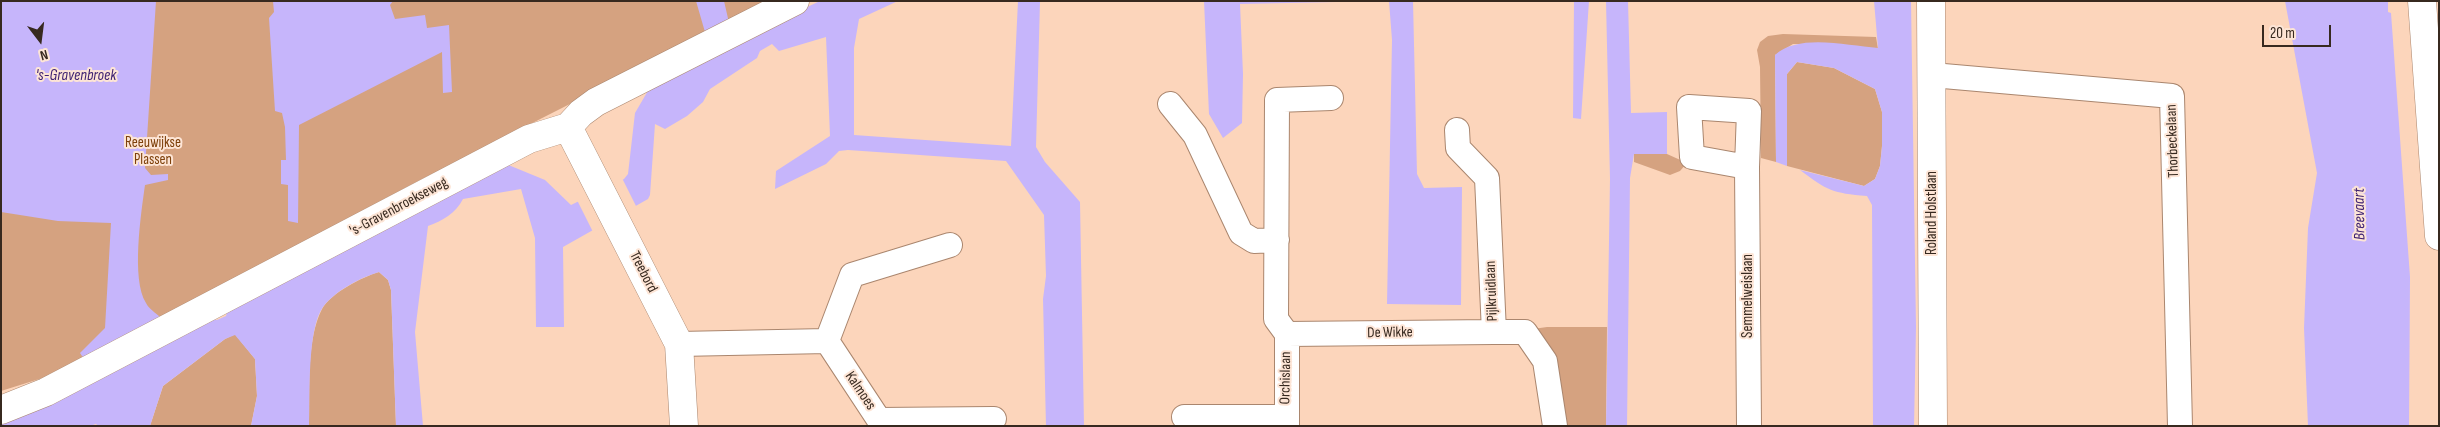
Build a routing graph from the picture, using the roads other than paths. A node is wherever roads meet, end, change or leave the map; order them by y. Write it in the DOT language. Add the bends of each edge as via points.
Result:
graph roads {
  1 [pos="795,1"];
  2 [pos="1931,1"];
  3 [pos="2422,1"];
  4 [pos="1932,75"];
  5 [pos="1331,98"];
  6 [pos="1170,104"];
  7 [pos="568,128"];
  8 [pos="1457,130"];
  9 [pos="1746,167"];
  10 [pos="2439,236"];
  11 [pos="1277,240"];
  12 [pos="950,245"];
  13 [pos="1494,332"];
  14 [pos="1287,334"];
  15 [pos="827,341"];
  16 [pos="679,344"];
  17 [pos="1,410"];
  18 [pos="1184,417"];
  19 [pos="994,419"];
  20 [pos="1286,421"];
  21 [pos="684,426"];
  22 [pos="1555,426"];
  23 [pos="1749,426"];
  24 [pos="1933,426"];
  25 [pos="2180,426"];
  1 -- 7 [label="street" via="596,102"];
  2 -- 4 [label="street, Roland Holstlaan"];
  3 -- 10 [label="street"];
  4 -- 24 [label="street, Roland Holstlaan"];
  4 -- 25 [label="street, Thorbeckelaan" via="2172,96"];
  5 -- 11 [label="street, Orchislaan" via="1277,100"];
  6 -- 11 [label="street" via="1195,136 1241,233 1254,242"];
  7 -- 16 [label="street, Treebord"];
  7 -- 17 [label="street, 's-Gravenbroekseweg" via="529,139 46,392"];
  8 -- 13 [label="street, Pijlkruidlaan" via="1458,148 1487,178"];
  9 -- 23 [label="street, Semmelweislaan"];
  11 -- 14 [label="street, Orchislaan" via="1276,319"];
  12 -- 15 [label="street" via="852,275"];
  13 -- 14 [label="street, De Wikke"];
  13 -- 22 [label="street, Pijlkruidlaan" via="1525,332 1544,361"];
  14 -- 20 [label="street, Orchislaan"];
  15 -- 16 [label="street"];
  15 -- 19 [label="street, Kalmoes" via="879,420"];
  16 -- 21 [label="street, Treebord"];
  18 -- 20 [label="street, Orchislaan"];
}
